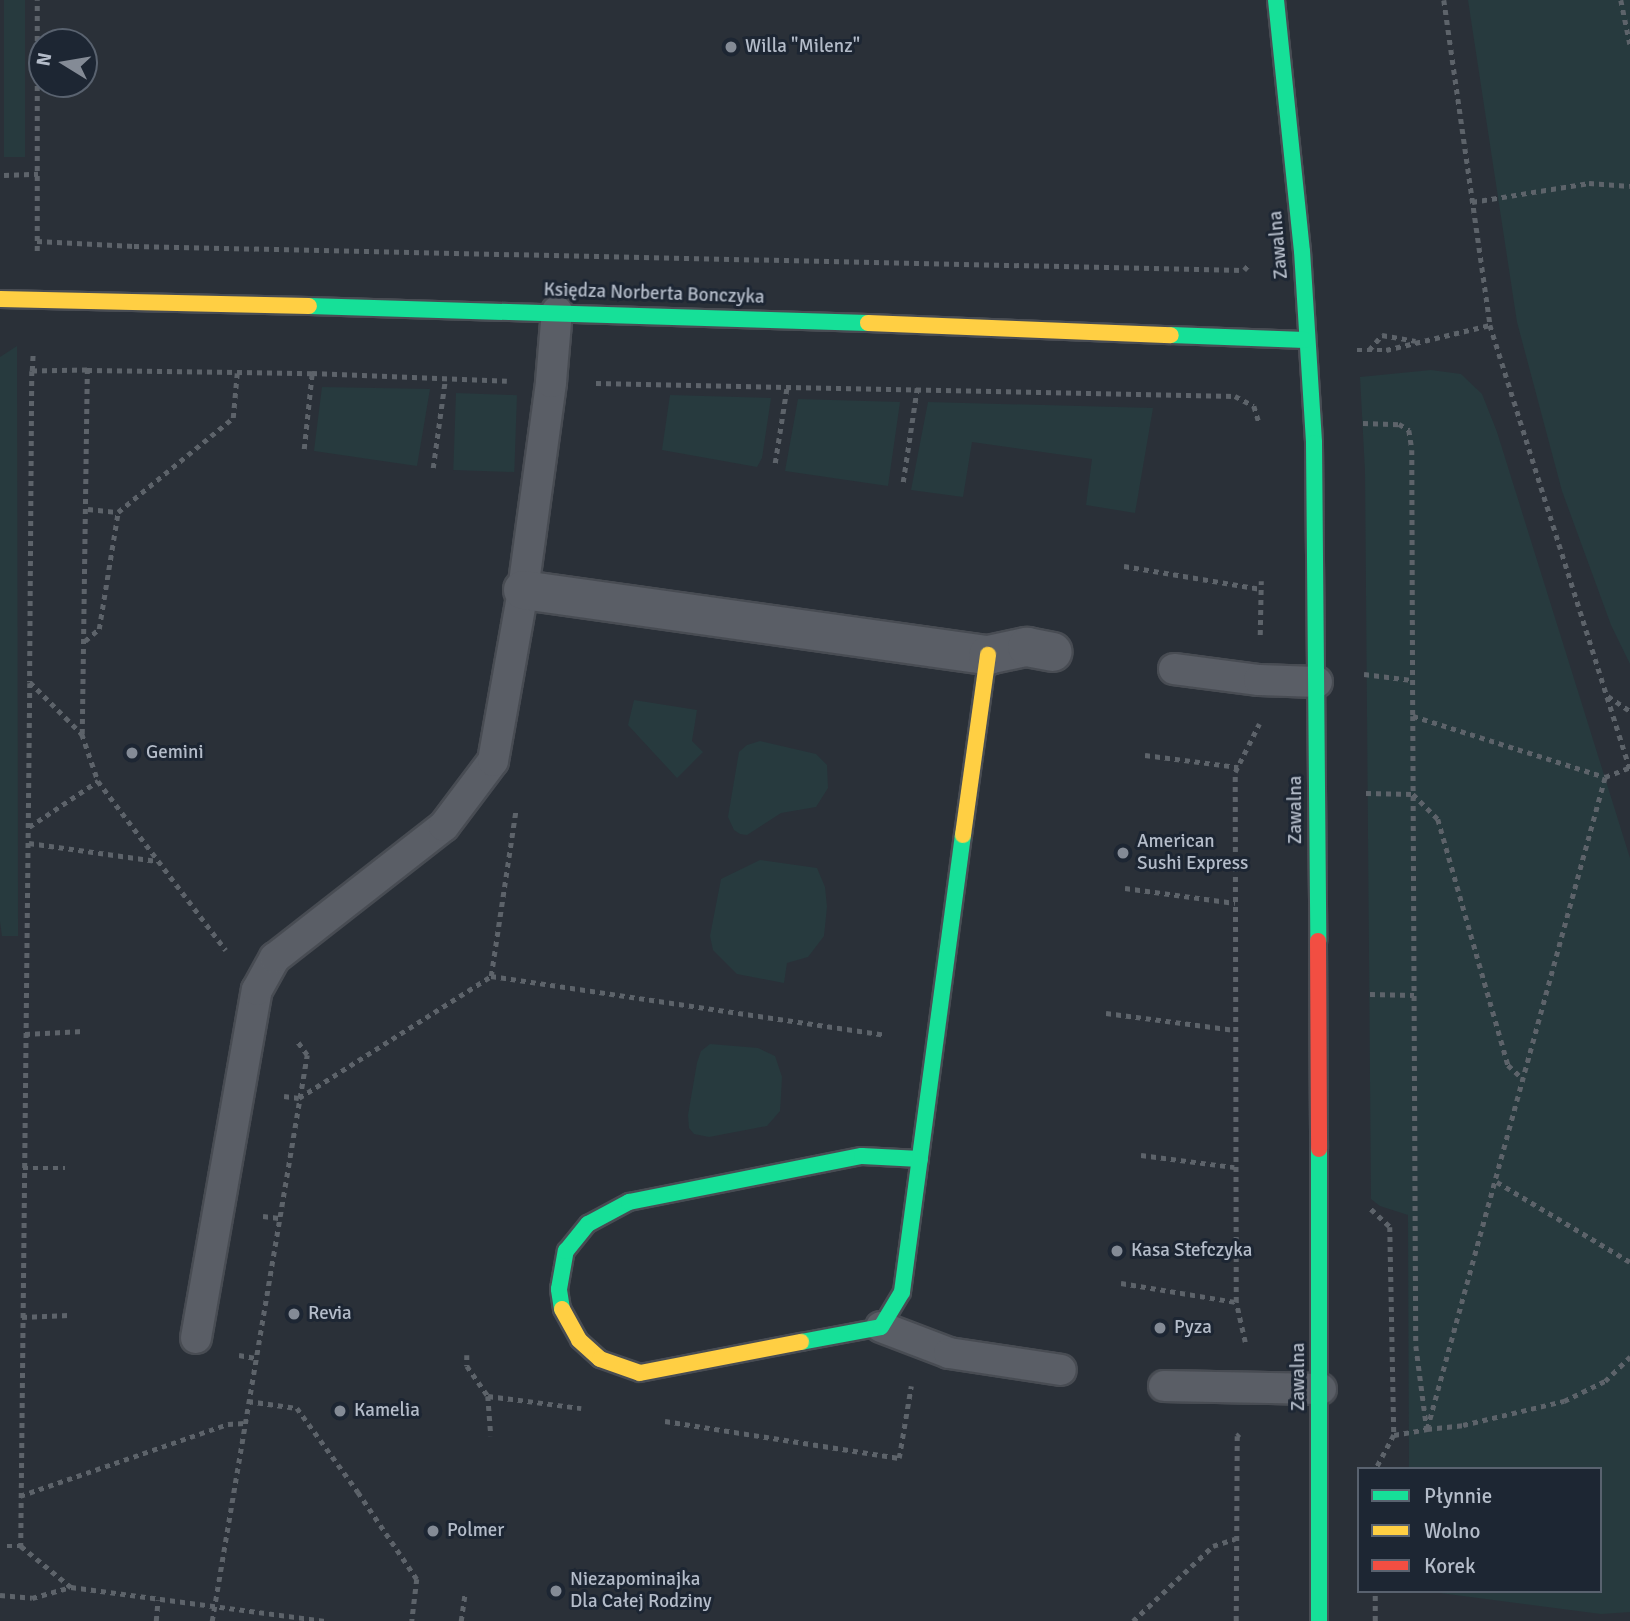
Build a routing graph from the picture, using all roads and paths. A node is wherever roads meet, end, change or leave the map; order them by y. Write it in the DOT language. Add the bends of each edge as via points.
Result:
graph roads {
  1 [pos="37,0"];
  2 [pos="1276,0"];
  3 [pos="1444,0"];
  4 [pos="1621,0"];
  5 [pos="1630,44"];
  6 [pos="38,174"];
  7 [pos="4,175"];
  8 [pos="1630,186"];
  9 [pos="1472,202"];
  10 [pos="37,241"];
  11 [pos="37,261"];
  12 [pos="1252,261"];
  13 [pos="0,299"];
  14 [pos="557,311"];
  15 [pos="1490,325"];
  16 [pos="1305,340"];
  17 [pos="1420,341"];
  18 [pos="1369,350"];
  19 [pos="87,370"];
  20 [pos="237,373"];
  21 [pos="312,373"];
  22 [pos="445,380"];
  23 [pos="518,381"];
  24 [pos="590,383"];
  25 [pos="787,386"];
  26 [pos="917,388"];
  27 [pos="1254,406"];
  28 [pos="1355,423"];
  29 [pos="304,449"];
  30 [pos="775,463"];
  31 [pos="433,468"];
  32 [pos="903,482"];
  33 [pos="88,509"];
  34 [pos="118,512"];
  35 [pos="1124,566"];
  36 [pos="1261,589"];
  37 [pos="523,590"];
  38 [pos="85,641"];
  39 [pos="1053,652"];
  40 [pos="988,655"];
  41 [pos="1174,670"];
  42 [pos="1359,674"];
  43 [pos="1412,680"];
  44 [pos="30,682"];
  45 [pos="1317,682"];
  46 [pos="1607,696"];
  47 [pos="1630,711"];
  48 [pos="1413,716"];
  49 [pos="1259,718"];
  50 [pos="1145,755"];
  51 [pos="1238,767"];
  52 [pos="1630,769"];
  53 [pos="1605,777"];
  54 [pos="98,781"];
  55 [pos="1359,793"];
  56 [pos="1413,794"];
  57 [pos="518,800"];
  58 [pos="29,828"];
  59 [pos="30,843"];
  60 [pos="159,861"];
  61 [pos="1125,888"];
  62 [pos="1235,903"];
  63 [pos="491,976"];
  64 [pos="1360,994"];
  65 [pos="1414,995"];
  66 [pos="1106,1013"];
  67 [pos="1235,1030"];
  68 [pos="83,1031"];
  69 [pos="25,1034"];
  70 [pos="935,1042"];
  71 [pos="1524,1079"];
  72 [pos="299,1098"];
  73 [pos="1141,1155"];
  74 [pos="920,1159"];
  75 [pos="23,1167"];
  76 [pos="1234,1167"];
  77 [pos="65,1168"];
  78 [pos="1497,1182"];
  79 [pos="1363,1202"];
  80 [pos="1630,1262"];
  81 [pos="1121,1283"];
  82 [pos="1236,1302"];
  83 [pos="69,1315"];
  84 [pos="22,1317"];
  85 [pos="881,1327"];
  86 [pos="196,1338"];
  87 [pos="918,1341"];
  88 [pos="467,1355"];
  89 [pos="1630,1357"];
  90 [pos="1061,1370"];
  91 [pos="1164,1386"];
  92 [pos="1254,1389"];
  93 [pos="1321,1389"];
  94 [pos="488,1396"];
  95 [pos="248,1401"];
  96 [pos="595,1410"];
  97 [pos="664,1421"];
  98 [pos="1427,1429"];
  99 [pos="1394,1435"];
  100 [pos="491,1436"];
  101 [pos="1377,1467"];
  102 [pos="20,1496"];
  103 [pos="1235,1539"];
  104 [pos="7,1546"];
  105 [pos="22,1546"];
  106 [pos="71,1587"];
  107 [pos="465,1593"];
  108 [pos="1376,1593"];
  109 [pos="0,1595"];
  110 [pos="158,1600"];
  111 [pos="215,1608"];
  112 [pos="1141,1616"];
  113 [pos="156,1621"];
  114 [pos="212,1621"];
  115 [pos="325,1621"];
  116 [pos="412,1621"];
  117 [pos="461,1621"];
  118 [pos="1133,1621"];
  119 [pos="1146,1621"];
  120 [pos="1236,1621"];
  121 [pos="1319,1621"];
  122 [pos="1376,1621"];
  1 -- 6 [label="path"];
  2 -- 16 [label="street, Zawalna" via="1302,251"];
  3 -- 9 [label="path"];
  4 -- 5 [label="path"];
  6 -- 7 [label="path"];
  6 -- 10 [label="path"];
  8 -- 9 [label="path" via="1589,183"];
  9 -- 15 [label="path"];
  10 -- 11 [label="path"];
  10 -- 12 [label="path" via="1244,270"];
  13 -- 14 [label="street, Księdza Norberta Bonczyka"];
  14 -- 16 [label="street, Księdza Norberta Bonczyka"];
  14 -- 37 [label="lane"];
  15 -- 17 [label="path"];
  15 -- 46 [label="path"];
  16 -- 18 [label="path" via="1351,351"];
  16 -- 45 [label="street, Zawalna" via="1314,443"];
  17 -- 18 [label="path"];
  17 -- 18 [label="path" via="1382,335"];
  19 -- 20 [label="path"];
  19 -- 33 [label="path"];
  19 -- 44 [label="path" via="32,371"];
  20 -- 21 [label="path"];
  20 -- 34 [label="path" via="233,418"];
  21 -- 22 [label="path"];
  21 -- 29 [label="path"];
  22 -- 23 [label="path"];
  22 -- 31 [label="path"];
  24 -- 25 [label="path"];
  25 -- 26 [label="path"];
  25 -- 30 [label="path"];
  26 -- 27 [label="path" via="1235,396"];
  26 -- 32 [label="path"];
  28 -- 43 [label="path" via="1399,425 1409,430"];
  33 -- 34 [label="path"];
  33 -- 38 [label="path"];
  34 -- 38 [label="path" via="99,629"];
  35 -- 36 [label="path"];
  37 -- 40 [label="street"];
  37 -- 86 [label="lane" via="492,761 444,826 275,958 257,990"];
  38 -- 44 [label="path" via="82,734"];
  39 -- 40 [label="street" via="1027,647"];
  40 -- 70 [label="street"];
  41 -- 45 [label="lane"];
  42 -- 43 [label="path"];
  43 -- 48 [label="path"];
  44 -- 58 [label="path"];
  45 -- 93 [label="street, Zawalna"];
  46 -- 47 [label="path"];
  46 -- 52 [label="path"];
  48 -- 53 [label="path"];
  48 -- 56 [label="path"];
  49 -- 51 [label="path" via="1259,727"];
  50 -- 51 [label="path"];
  51 -- 62 [label="path"];
  52 -- 53 [label="path"];
  53 -- 71 [label="path"];
  54 -- 58 [label="path"];
  55 -- 56 [label="path"];
  56 -- 65 [label="path"];
  56 -- 71 [label="path" via="1438,819 1508,1065"];
  57 -- 63 [label="path"];
  58 -- 59 [label="path"];
  59 -- 60 [label="path"];
  59 -- 69 [label="path"];
  61 -- 62 [label="path"];
  62 -- 67 [label="path"];
  63 -- 70 [label="path"];
  63 -- 72 [label="path"];
  64 -- 65 [label="path"];
  65 -- 98 [label="path" via="1416,1346"];
  66 -- 67 [label="path"];
  67 -- 76 [label="path"];
  68 -- 69 [label="path"];
  69 -- 75 [label="path"];
  70 -- 74 [label="street"];
  71 -- 78 [label="path"];
  73 -- 76 [label="path"];
  74 -- 85 [label="street" via="902,1292"];
  74 -- 85 [label="street" via="862,1156 629,1202 587,1224 566,1251 559,1289 564,1312 579,1340 600,1359 640,1373"];
  75 -- 77 [label="path"];
  75 -- 84 [label="path"];
  76 -- 82 [label="path"];
  78 -- 80 [label="path"];
  78 -- 98 [label="path"];
  79 -- 99 [label="path" via="1390,1227"];
  81 -- 82 [label="path"];
  82 -- 92 [label="path"];
  83 -- 84 [label="path"];
  84 -- 102 [label="path"];
  85 -- 87 [label="lane"];
  87 -- 90 [label="lane" via="949,1353"];
  87 -- 97 [label="path" via="899,1458"];
  88 -- 94 [label="path" via="467,1366"];
  89 -- 98 [label="path" via="1605,1381 1564,1401"];
  91 -- 92 [label="lane"];
  92 -- 93 [label="lane"];
  92 -- 103 [label="path" via="1254,1422 1237,1436"];
  93 -- 121 [label="street, Zawalna"];
  94 -- 96 [label="path"];
  94 -- 100 [label="path"];
  95 -- 116 [label="path" via="297,1408 417,1579"];
  98 -- 99 [label="path"];
  99 -- 101 [label="path"];
  102 -- 105 [label="path"];
  102 -- 111 [label="path" via="228,1424 245,1423"];
  103 -- 112 [label="path" via="1213,1546"];
  103 -- 120 [label="path"];
  104 -- 105 [label="path"];
  105 -- 106 [label="path"];
  106 -- 109 [label="path" via="32,1598"];
  106 -- 110 [label="path"];
  107 -- 117 [label="path"];
  108 -- 122 [label="path"];
  110 -- 111 [label="path"];
  110 -- 113 [label="path"];
  111 -- 114 [label="path"];
  111 -- 115 [label="path"];
  112 -- 118 [label="path"];
  112 -- 119 [label="path"];
}
